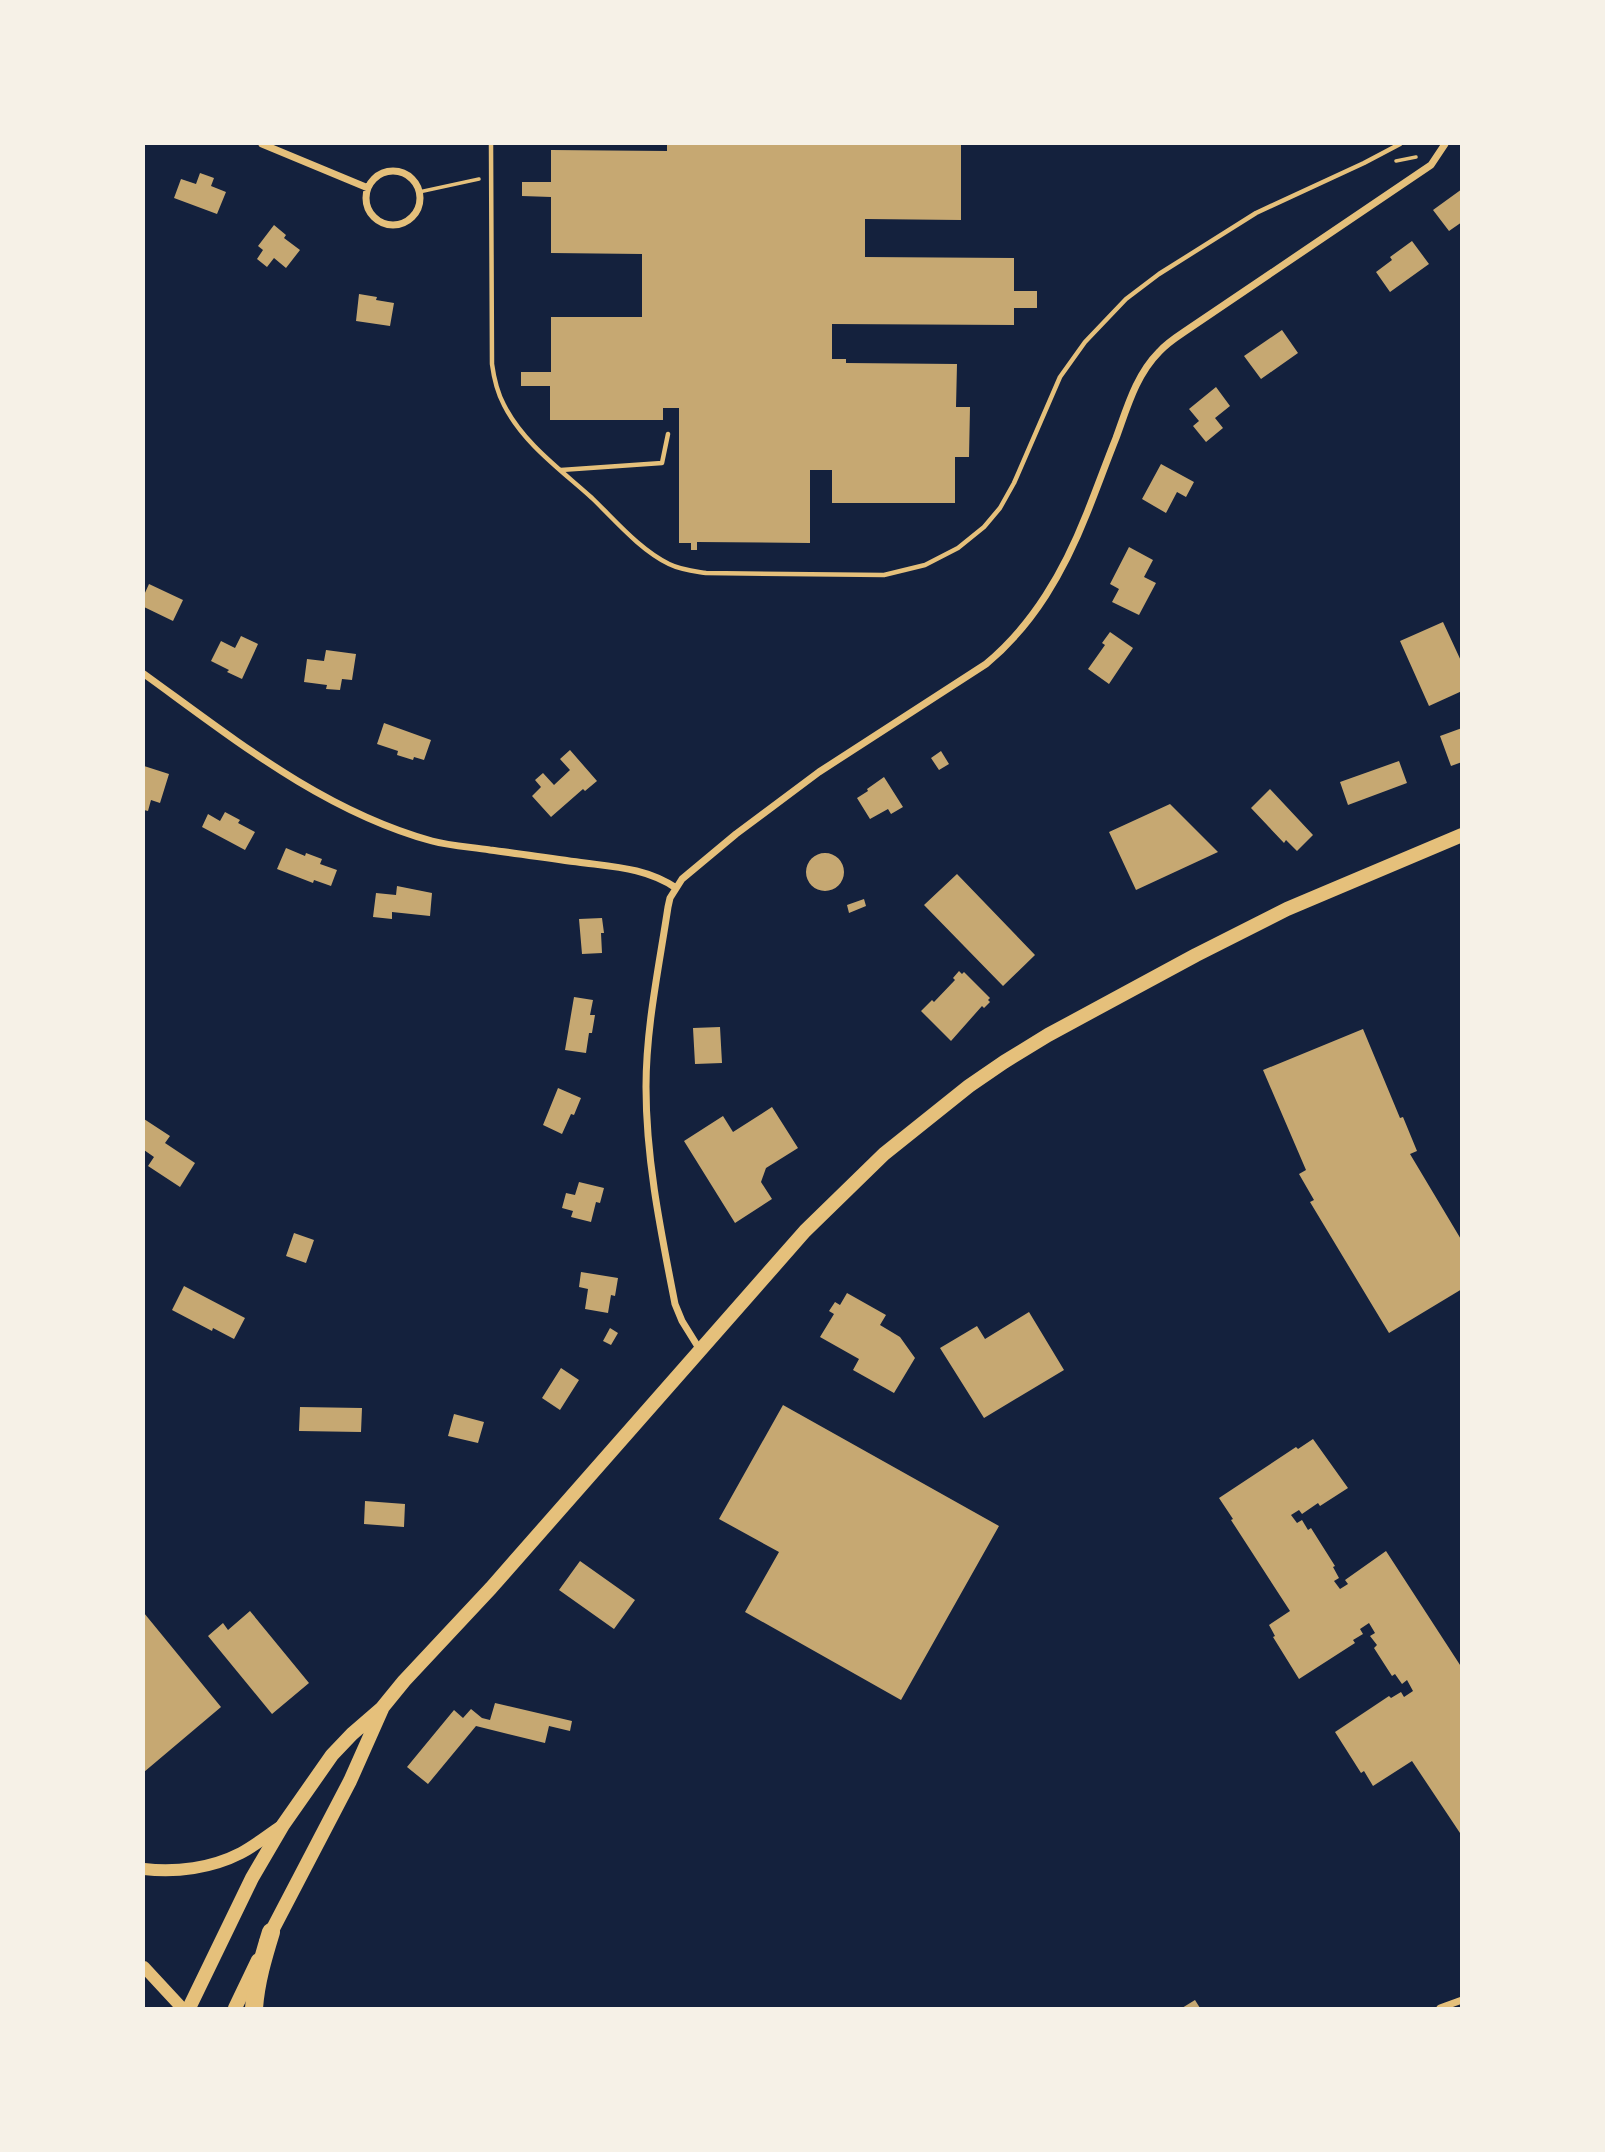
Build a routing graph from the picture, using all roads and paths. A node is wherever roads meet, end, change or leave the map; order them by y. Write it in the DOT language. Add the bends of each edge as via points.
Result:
graph roads {
  1 [pos="262,144"];
  2 [pos="491,144"];
  3 [pos="1400,144"];
  4 [pos="1445,144"];
  5 [pos="491,177"];
  6 [pos="368,188"];
  7 [pos="419,192"];
  8 [pos="668,434"];
  9 [pos="560,470"];
  10 [pos="144,674"];
  11 [pos="1461,835"];
  12 [pos="1461,841"];
  13 [pos="1446,842"];
  14 [pos="676,888"];
  15 [pos="701,1350"];
  16 [pos="382,1708"];
  17 [pos="283,1825"];
  18 [pos="144,1869"];
  19 [pos="271,1933"];
  20 [pos="144,1967"];
  21 [pos="1461,2000"];
  22 [pos="182,2008"];
  23 [pos="189,2008"];
  24 [pos="235,2008"];
  25 [pos="254,2008"];
  26 [pos="1440,2008"];
  1 -- 6 [label="street"];
  2 -- 5 [label="lane"];
  3 -- 9 [label="lane" via="1247,218 1120,304 1060,377 1014,483 994,517 958,548 926,565 884,575 706,573 679,568 639,543"];
  4 -- 14 [label="street" via="1431,165 1157,353 1131,397 1065,562 1027,625 1003,650 819,772 716,849"];
  5 -- 7 [label="path"];
  5 -- 9 [label="lane" via="494,383 515,423"];
  6 -- 7 [label="street" via="379,175 395,171 410,178"];
  6 -- 7 [label="street" via="370,211 389,225 411,218"];
  8 -- 9 [label="lane" via="662,463"];
  10 -- 14 [label="street" via="264,760 384,825 452,845 630,869"];
  11 -- 13 [label="main road"];
  12 -- 13 [label="street"];
  13 -- 15 [label="main road" via="1263,921 1004,1062 928,1117 855,1181"];
  14 -- 15 [label="street" via="668,907 651,1017 647,1114 654,1192 676,1307"];
  15 -- 16 [label="main road"];
  16 -- 17 [label="main road" via="332,1755"];
  16 -- 19 [label="main road" via="350,1781"];
  17 -- 18 [label="main road" via="240,1853 200,1868"];
  17 -- 23 [label="main road"];
  19 -- 24 [label="main road"];
  19 -- 25 [label="highway"];
  20 -- 22 [label="main road"];
  21 -- 26 [label="street"];
}
